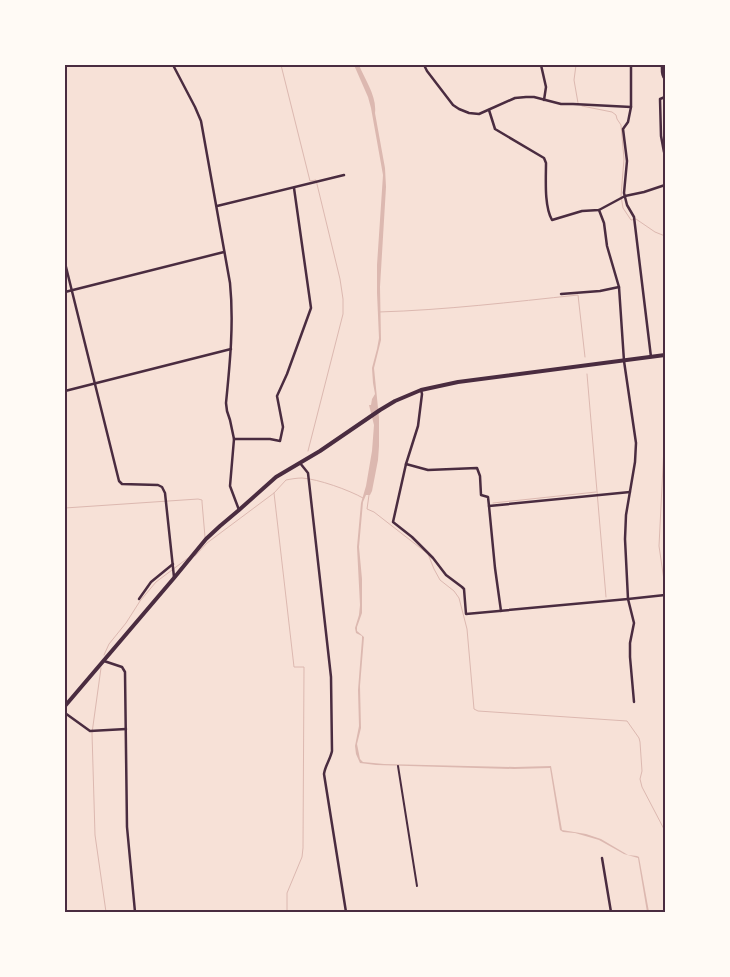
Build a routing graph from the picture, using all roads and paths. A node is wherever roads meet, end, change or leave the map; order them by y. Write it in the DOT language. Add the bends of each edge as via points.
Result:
graph roads {
  1 [pos="173,65"];
  2 [pos="424,65"];
  3 [pos="541,65"];
  4 [pos="631,65"];
  5 [pos="662,65"];
  6 [pos="665,80"];
  7 [pos="665,97"];
  8 [pos="544,100"];
  9 [pos="631,107"];
  10 [pos="489,110"];
  11 [pos="665,153"];
  12 [pos="344,175"];
  13 [pos="665,185"];
  14 [pos="294,188"];
  15 [pos="625,196"];
  16 [pos="217,206"];
  17 [pos="599,210"];
  18 [pos="224,252"];
  19 [pos="65,263"];
  20 [pos="619,287"];
  21 [pos="72,290"];
  22 [pos="65,292"];
  23 [pos="561,294"];
  24 [pos="231,349"];
  25 [pos="665,355"];
  26 [pos="651,357"];
  27 [pos="624,361"];
  28 [pos="95,384"];
  29 [pos="421,390"];
  30 [pos="65,391"];
  31 [pos="234,439"];
  32 [pos="300,463"];
  33 [pos="406,464"];
  34 [pos="630,492"];
  35 [pos="489,506"];
  36 [pos="240,510"];
  37 [pos="173,564"];
  38 [pos="174,578"];
  39 [pos="665,595"];
  40 [pos="139,599"];
  41 [pos="628,599"];
  42 [pos="502,611"];
  43 [pos="104,661"];
  44 [pos="634,702"];
  45 [pos="65,706"];
  46 [pos="65,713"];
  47 [pos="126,729"];
  48 [pos="398,766"];
  49 [pos="602,858"];
  50 [pos="417,886"];
  51 [pos="135,912"];
  52 [pos="346,912"];
  53 [pos="611,912"];
  1 -- 16 [label="street" via="201,121"];
  2 -- 10 [label="street" via="453,105 469,113"];
  3 -- 8 [label="street" via="546,87"];
  4 -- 9 [label="street"];
  5 -- 6 [label="street"];
  7 -- 11 [label="street" via="660,100"];
  8 -- 9 [label="street" via="561,104"];
  8 -- 10 [label="street" via="515,98"];
  9 -- 15 [label="street" via="623,129 627,161"];
  10 -- 17 [label="street" via="495,129 544,158 552,220 582,211"];
  12 -- 14 [label="street"];
  13 -- 15 [label="street"];
  14 -- 16 [label="street"];
  14 -- 31 [label="street" via="311,308 277,396 283,427 280,441"];
  15 -- 17 [label="street"];
  15 -- 26 [label="street" via="634,217"];
  16 -- 18 [label="street"];
  17 -- 20 [label="street"];
  18 -- 21 [label="street"];
  18 -- 24 [label="street" via="232,301"];
  19 -- 21 [label="street"];
  20 -- 23 [label="street"];
  20 -- 27 [label="street"];
  21 -- 22 [label="street"];
  21 -- 28 [label="street"];
  24 -- 28 [label="street"];
  24 -- 31 [label="street" via="226,403"];
  25 -- 26 [label="highway"];
  26 -- 27 [label="highway"];
  27 -- 29 [label="highway" via="458,382"];
  27 -- 34 [label="street" via="636,443"];
  28 -- 30 [label="street"];
  28 -- 37 [label="street" via="119,482 158,485 165,493"];
  29 -- 32 [label="highway" via="380,410"];
  29 -- 33 [label="street" via="418,426"];
  31 -- 36 [label="street" via="230,486"];
  32 -- 36 [label="highway" via="276,477"];
  32 -- 52 [label="street" via="308,473 331,677 332,751 324,774"];
  33 -- 35 [label="street" via="428,470 477,468 481,495 488,497"];
  33 -- 42 [label="street" via="393,522 423,548 446,575 462,586 466,614"];
  34 -- 35 [label="street"];
  34 -- 41 [label="street" via="625,539"];
  35 -- 42 [label="street"];
  36 -- 38 [label="highway" via="206,539"];
  37 -- 38 [label="street"];
  37 -- 40 [label="street" via="151,582"];
  38 -- 43 [label="highway"];
  39 -- 41 [label="street"];
  41 -- 42 [label="street"];
  41 -- 44 [label="street" via="634,623 630,643"];
  43 -- 45 [label="highway"];
  43 -- 47 [label="street" via="122,667 125,672"];
  46 -- 47 [label="street" via="90,731"];
  47 -- 51 [label="street" via="127,828"];
  48 -- 50 [label="street"];
  49 -- 53 [label="street"];
}
